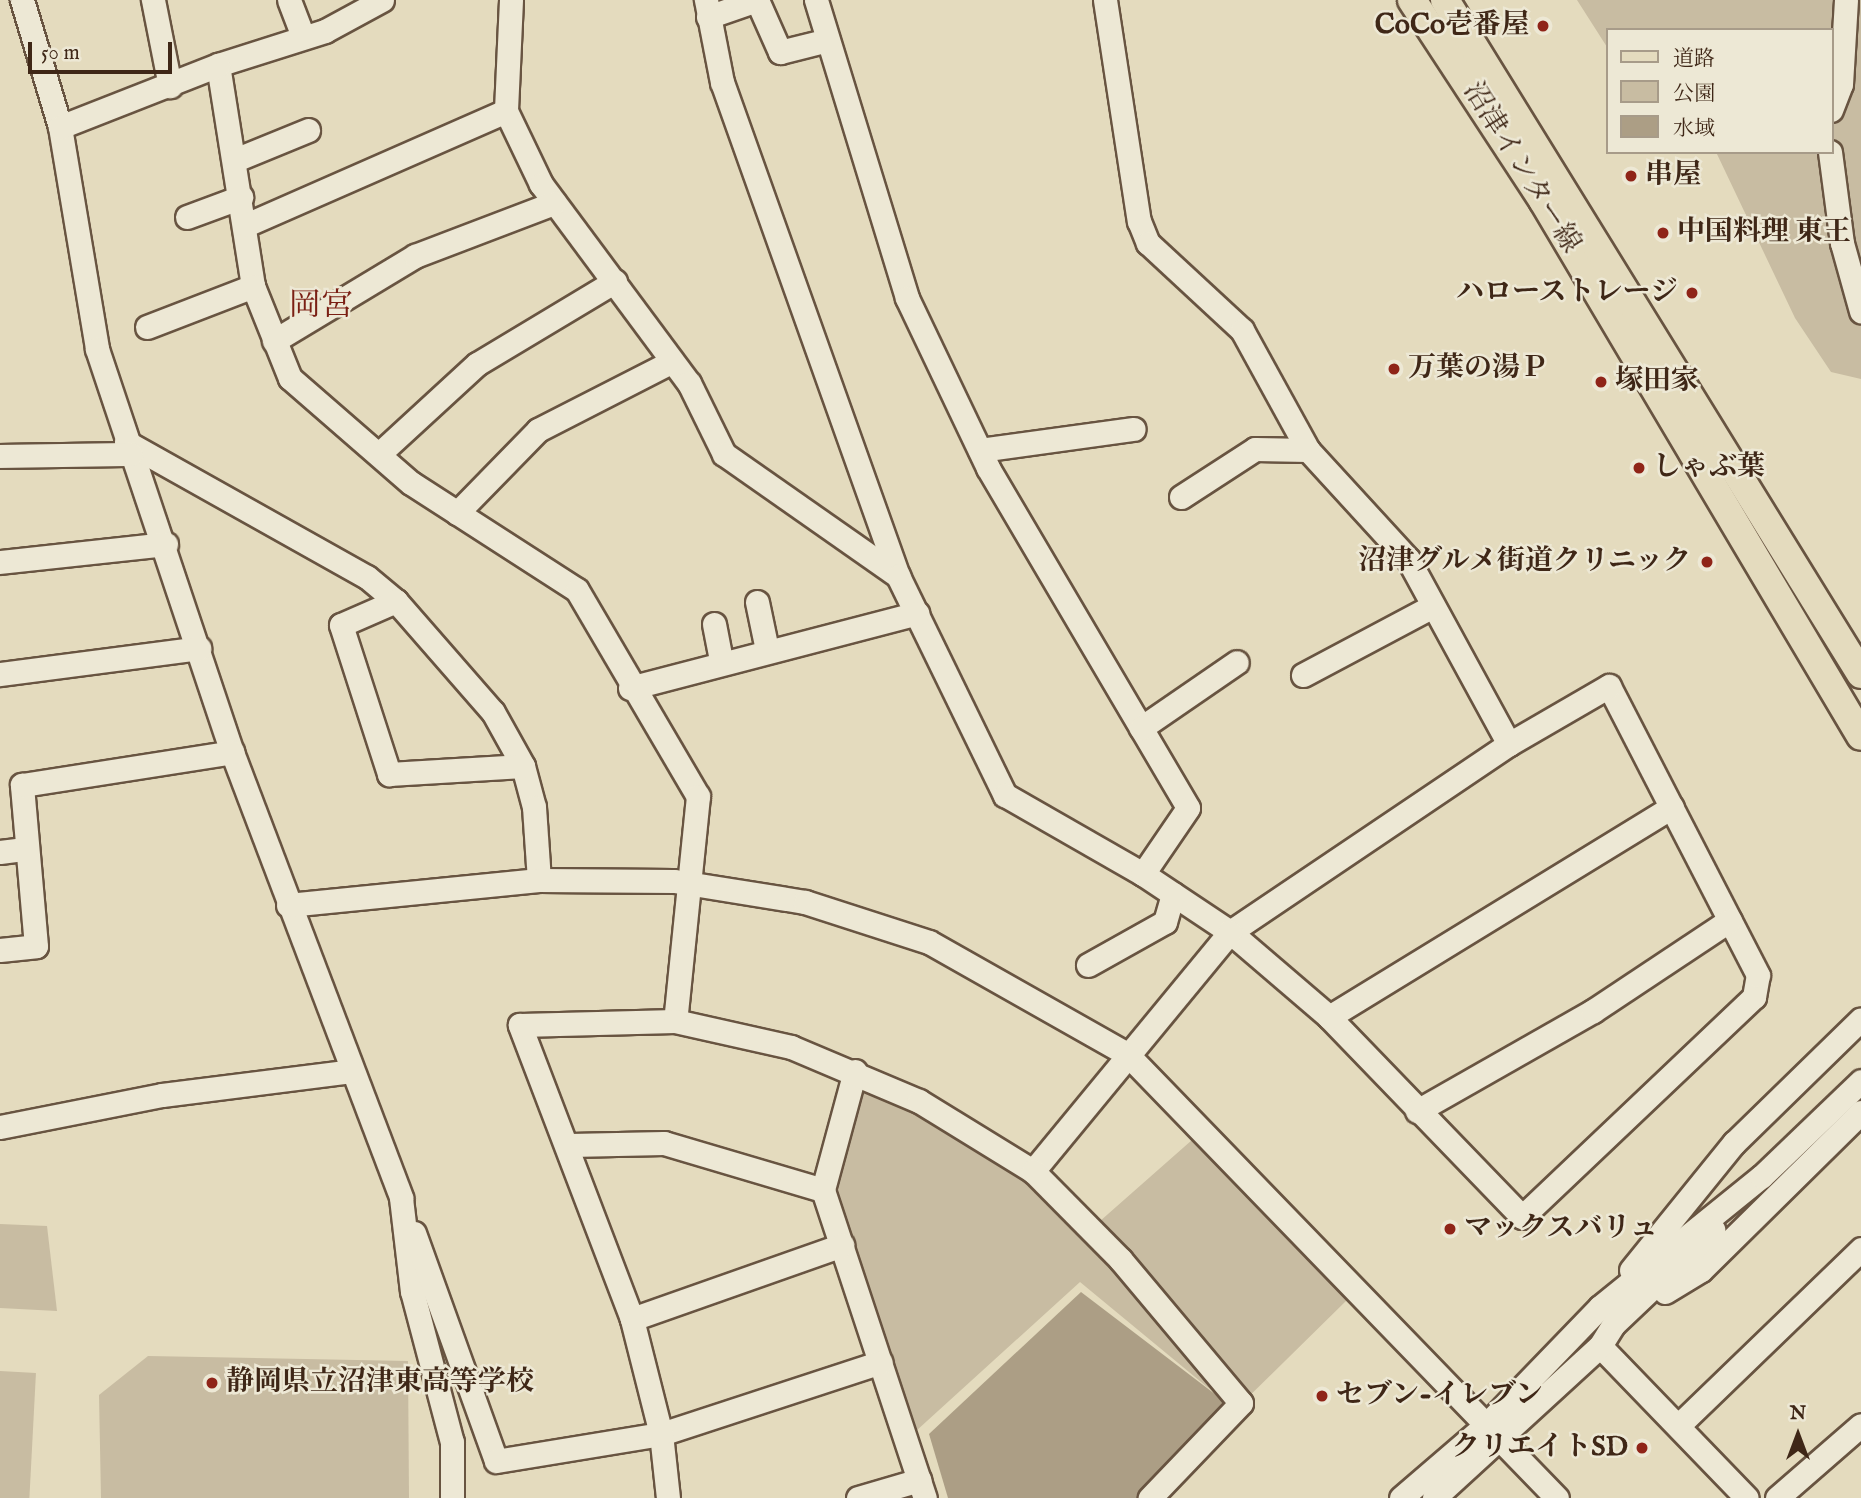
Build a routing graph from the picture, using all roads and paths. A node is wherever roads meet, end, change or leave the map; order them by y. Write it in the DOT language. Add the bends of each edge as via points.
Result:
graph roads {
  1 [pos="22,0"];
  2 [pos="153,0"];
  3 [pos="289,0"];
  4 [pos="382,0"];
  5 [pos="511,0"];
  6 [pos="816,0"];
  7 [pos="1105,0"];
  8 [pos="1412,0"];
  9 [pos="1445,0"];
  10 [pos="1846,0"];
  11 [pos="707,8"];
  12 [pos="303,37"];
  13 [pos="828,40"];
  14 [pos="218,65"];
  15 [pos="170,86"];
  16 [pos="1833,105"];
  17 [pos="506,111"];
  18 [pos="60,127"];
  19 [pos="308,130"];
  20 [pos="1830,154"];
  21 [pos="235,160"];
  22 [pos="241,197"];
  23 [pos="554,202"];
  24 [pos="187,217"];
  25 [pos="246,225"];
  26 [pos="615,281"];
  27 [pos="253,286"];
  28 [pos="1861,311"];
  29 [pos="147,327"];
  30 [pos="274,341"];
  31 [pos="671,362"];
  32 [pos="1135,429"];
  33 [pos="129,448"];
  34 [pos="980,450"];
  35 [pos="1308,450"];
  36 [pos="379,454"];
  37 [pos="0,456"];
  38 [pos="1181,497"];
  39 [pos="457,513"];
  40 [pos="166,544"];
  41 [pos="0,562"];
  42 [pos="898,576"];
  43 [pos="396,601"];
  44 [pos="757,602"];
  45 [pos="1433,606"];
  46 [pos="917,613"];
  47 [pos="714,624"];
  48 [pos="199,648"];
  49 [pos="767,650"];
  50 [pos="721,659"];
  51 [pos="1237,662"];
  52 [pos="0,674"];
  53 [pos="1861,674"];
  54 [pos="1303,675"];
  55 [pos="629,688"];
  56 [pos="1141,728"];
  57 [pos="1861,736"];
  58 [pos="1509,744"];
  59 [pos="232,752"];
  60 [pos="523,766"];
  61 [pos="1672,807"];
  62 [pos="23,849"];
  63 [pos="0,852"];
  64 [pos="1143,874"];
  65 [pos="540,880"];
  66 [pos="689,883"];
  67 [pos="1173,894"];
  68 [pos="288,905"];
  69 [pos="1730,919"];
  70 [pos="1230,932"];
  71 [pos="0,950"];
  72 [pos="1088,965"];
  73 [pos="1329,1017"];
  74 [pos="1861,1019"];
  75 [pos="675,1021"];
  76 [pos="1127,1054"];
  77 [pos="351,1071"];
  78 [pos="855,1071"];
  79 [pos="1861,1081"];
  80 [pos="1417,1111"];
  81 [pos="1861,1112"];
  82 [pos="0,1127"];
  83 [pos="570,1145"];
  84 [pos="1033,1171"];
  85 [pos="823,1189"];
  86 [pos="401,1198"];
  87 [pos="842,1245"];
  88 [pos="1861,1249"];
  89 [pos="1607,1316"];
  90 [pos="632,1319"];
  91 [pos="1600,1346"];
  92 [pos="881,1362"];
  93 [pos="1680,1424"];
  94 [pos="1861,1425"];
  95 [pos="1494,1432"];
  96 [pos="661,1434"];
  97 [pos="922,1489"];
  98 [pos="452,1498"];
  99 [pos="668,1498"];
  100 [pos="858,1498"];
  101 [pos="1150,1498"];
  102 [pos="1401,1498"];
  103 [pos="1434,1498"];
  104 [pos="1557,1498"];
  105 [pos="1747,1498"];
  106 [pos="1777,1498"];
  1 -- 18 [label="street"];
  2 -- 15 [label="street"];
  3 -- 12 [label="street"];
  4 -- 12 [label="street"];
  5 -- 17 [label="street"];
  6 -- 13 [label="street"];
  7 -- 35 [label="street" via="1139,221 1148,243 1242,330"];
  8 -- 57 [label="main road, 沼津インター線" via="1543,200"];
  9 -- 53 [label="main road, 沼津インター線"];
  10 -- 16 [label="street" via="1841,84"];
  11 -- 13 [label="street" via="757,0 780,52"];
  11 -- 42 [label="street" via="722,82"];
  12 -- 14 [label="street"];
  13 -- 34 [label="street" via="907,298"];
  14 -- 15 [label="street"];
  14 -- 21 [label="street"];
  15 -- 18 [label="street"];
  17 -- 23 [label="street"];
  17 -- 25 [label="street"];
  18 -- 33 [label="street" via="97,349"];
  19 -- 21 [label="street"];
  20 -- 28 [label="street" via="1842,243"];
  21 -- 22 [label="street"];
  22 -- 24 [label="street"];
  22 -- 25 [label="street"];
  23 -- 26 [label="street"];
  23 -- 30 [label="street" via="415,256"];
  25 -- 27 [label="street"];
  26 -- 31 [label="street"];
  26 -- 36 [label="street" via="477,363"];
  27 -- 29 [label="street"];
  27 -- 30 [label="street"];
  30 -- 36 [label="street" via="290,378"];
  31 -- 39 [label="street" via="538,429"];
  31 -- 42 [label="street" via="689,383 724,454"];
  32 -- 34 [label="street"];
  33 -- 37 [label="street"];
  33 -- 40 [label="street"];
  33 -- 43 [label="street" via="367,577"];
  34 -- 56 [label="street"];
  35 -- 38 [label="street" via="1255,449"];
  35 -- 45 [label="street" via="1408,559"];
  36 -- 39 [label="street"];
  39 -- 55 [label="street" via="577,590"];
  40 -- 41 [label="street"];
  40 -- 48 [label="street"];
  42 -- 46 [label="street"];
  43 -- 60 [label="street" via="493,712"];
  43 -- 60 [label="street" via="341,625 389,774"];
  44 -- 49 [label="street"];
  45 -- 54 [label="street"];
  45 -- 58 [label="street"];
  46 -- 49 [label="street"];
  46 -- 64 [label="street" via="1004,796"];
  47 -- 50 [label="street"];
  48 -- 52 [label="street"];
  48 -- 59 [label="street"];
  49 -- 50 [label="street"];
  50 -- 55 [label="street"];
  51 -- 56 [label="street"];
  55 -- 66 [label="street" via="698,796"];
  56 -- 64 [label="street" via="1188,808"];
  58 -- 61 [label="street" via="1609,686"];
  58 -- 70 [label="street"];
  59 -- 62 [label="street" via="22,785"];
  59 -- 68 [label="street"];
  60 -- 65 [label="street" via="534,807"];
  61 -- 69 [label="street"];
  61 -- 73 [label="street"];
  62 -- 63 [label="street"];
  62 -- 71 [label="street" via="36,946"];
  64 -- 67 [label="street"];
  65 -- 66 [label="street"];
  65 -- 68 [label="street"];
  66 -- 75 [label="street"];
  66 -- 76 [label="street" via="805,902 929,943"];
  67 -- 70 [label="street"];
  67 -- 72 [label="street" via="1165,922"];
  68 -- 77 [label="street"];
  69 -- 80 [label="street" via="1593,1011"];
  69 -- 80 [label="street" via="1758,975 1754,997 1522,1217"];
  70 -- 73 [label="street"];
  70 -- 76 [label="street"];
  73 -- 80 [label="street"];
  74 -- 89 [label="street" via="1730,1136"];
  75 -- 78 [label="street" via="791,1047"];
  75 -- 83 [label="street" via="520,1025"];
  76 -- 84 [label="street"];
  76 -- 95 [label="street"];
  77 -- 82 [label="street" via="162,1094"];
  77 -- 86 [label="street"];
  78 -- 84 [label="street" via="919,1101"];
  78 -- 85 [label="street"];
  79 -- 89 [label="street" via="1762,1175 1697,1248"];
  81 -- 89 [label="street" via="1701,1270"];
  83 -- 85 [label="street" via="664,1143"];
  83 -- 90 [label="street"];
  84 -- 101 [label="street" via="1120,1259 1241,1403"];
  85 -- 87 [label="street"];
  86 -- 96 [label="street" via="496,1461"];
  86 -- 98 [label="street" via="412,1291 452,1442"];
  87 -- 90 [label="street"];
  87 -- 92 [label="street"];
  88 -- 93 [label="street"];
  89 -- 91 [label="street"];
  89 -- 95 [label="street"];
  90 -- 96 [label="street"];
  91 -- 93 [label="street"];
  91 -- 95 [label="street"];
  92 -- 96 [label="street"];
  92 -- 97 [label="street"];
  93 -- 105 [label="street"];
  94 -- 106 [label="street"];
  95 -- 102 [label="street"];
  95 -- 103 [label="street"];
  95 -- 104 [label="street"];
  96 -- 99 [label="street"];
  97 -- 100 [label="street"];
}
